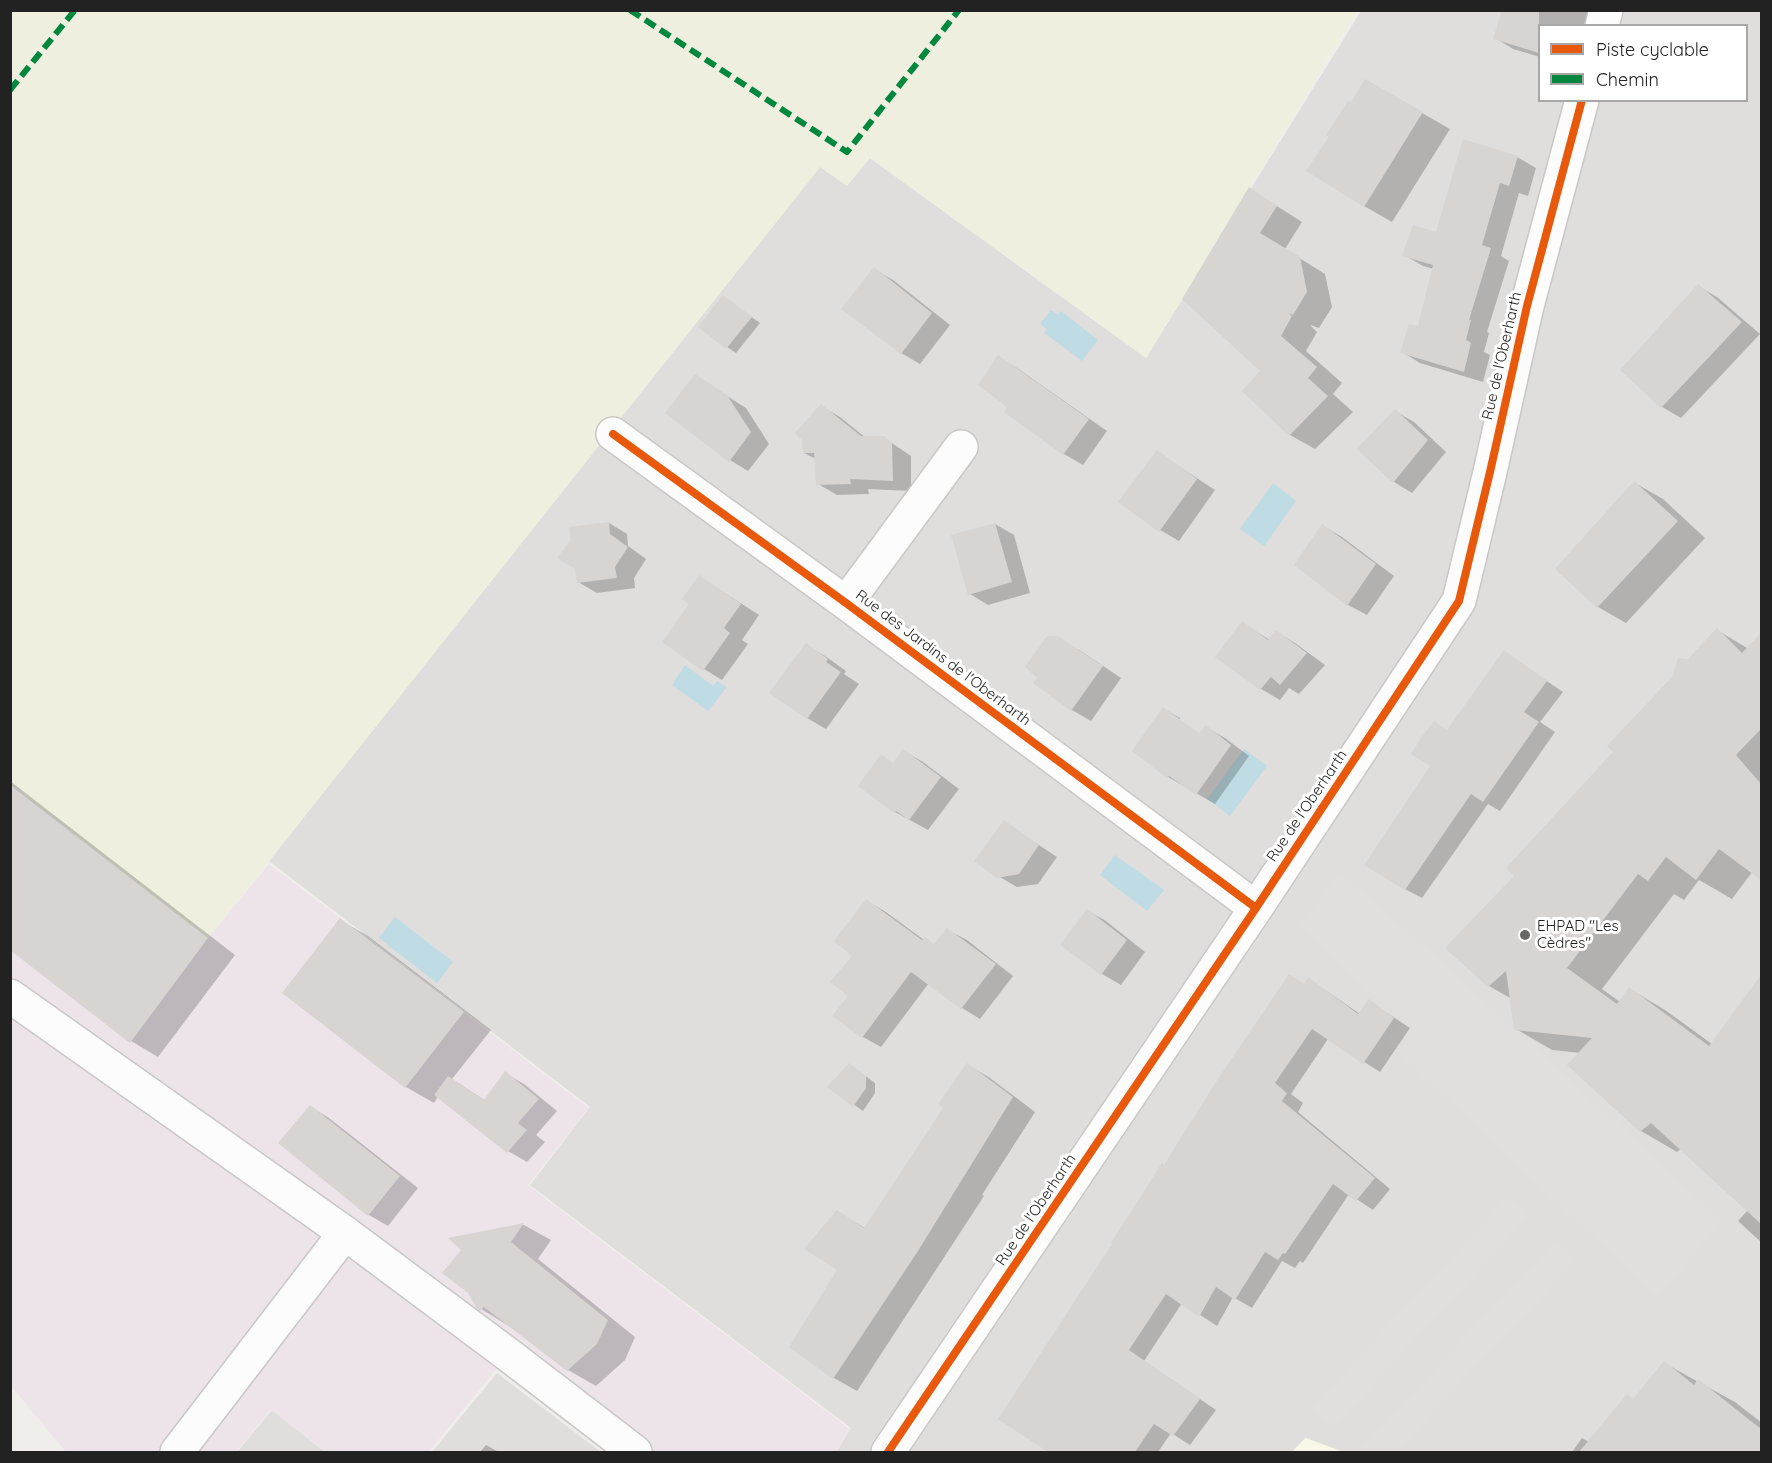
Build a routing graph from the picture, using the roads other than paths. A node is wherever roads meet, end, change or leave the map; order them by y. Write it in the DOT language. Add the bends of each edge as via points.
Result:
graph roads {
  1 [pos="1581,102"];
  2 [pos="613,434"];
  3 [pos="961,447"];
  4 [pos="846,603"];
  5 [pos="1256,908"];
  6 [pos="10,996"];
  7 [pos="345,1233"];
  8 [pos="177,1452"];
  9 [pos="635,1452"];
  10 [pos="888,1452"];
  1 -- 5 [label="street, Rue de l'Oberharth" via="1527,306 1459,602"];
  2 -- 4 [label="street, Rue des Jardins de l'Oberharth"];
  3 -- 4 [label="street, Rue des Jardins de l'Oberharth"];
  4 -- 5 [label="street, Rue des Jardins de l'Oberharth"];
  5 -- 10 [label="street, Rue de l'Oberharth"];
  6 -- 7 [label="street"];
  7 -- 8 [label="street"];
  7 -- 9 [label="street"];
}
